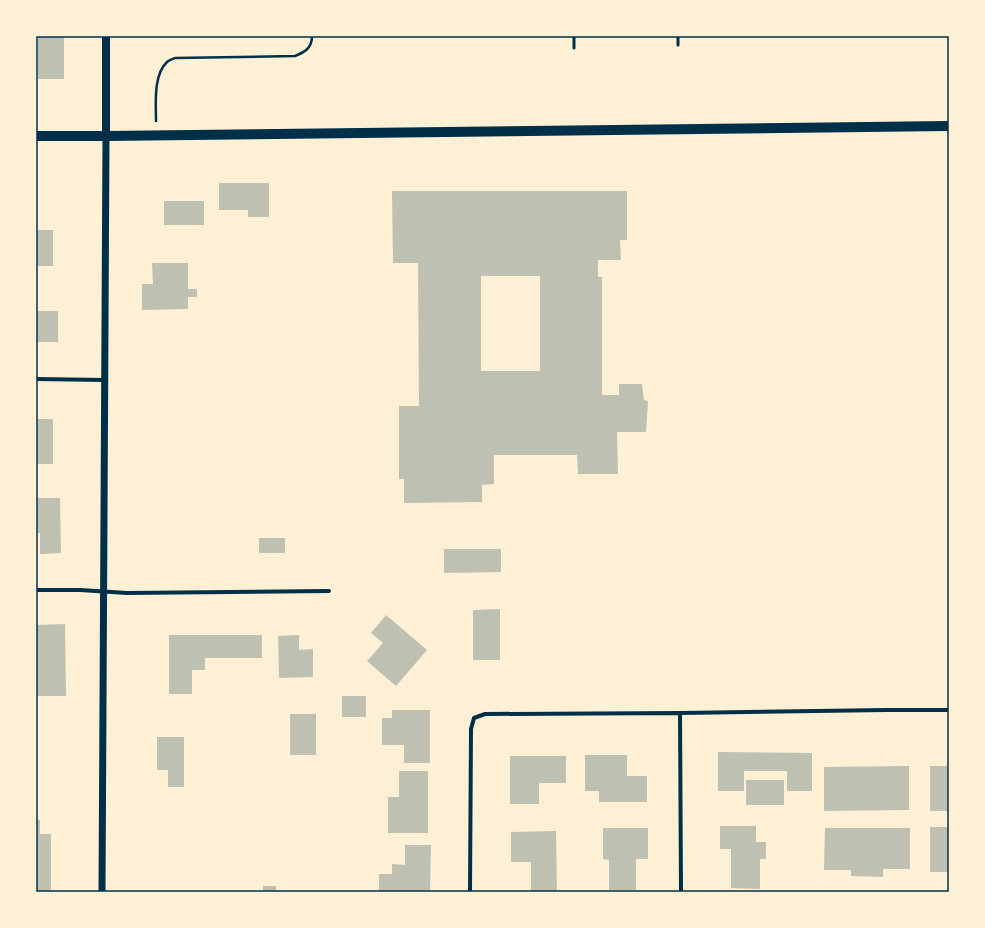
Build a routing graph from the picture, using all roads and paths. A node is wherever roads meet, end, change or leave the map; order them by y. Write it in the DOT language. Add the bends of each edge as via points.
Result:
graph roads {
  1 [pos="106,36"];
  2 [pos="312,36"];
  3 [pos="574,36"];
  4 [pos="678,36"];
  5 [pos="678,45"];
  6 [pos="574,48"];
  7 [pos="949,126"];
  8 [pos="36,136"];
  9 [pos="106,136"];
  10 [pos="156,136"];
  11 [pos="36,379"];
  12 [pos="105,380"];
  13 [pos="36,590"];
  14 [pos="103,591"];
  15 [pos="329,591"];
  16 [pos="949,710"];
  17 [pos="680,713"];
  18 [pos="102,892"];
  19 [pos="470,892"];
  20 [pos="681,892"];
  1 -- 9 [label="main road"];
  2 -- 10 [label="path" via="309,48 295,56 175,58 167,62 157,82"];
  3 -- 6 [label="lane"];
  4 -- 5 [label="lane"];
  7 -- 10 [label="main road"];
  8 -- 9 [label="main road"];
  9 -- 10 [label="main road"];
  9 -- 12 [label="street"];
  11 -- 12 [label="street"];
  12 -- 14 [label="street"];
  13 -- 14 [label="street"];
  14 -- 15 [label="street"];
  14 -- 18 [label="street"];
  16 -- 17 [label="street"];
  17 -- 19 [label="street" via="485,714 474,718 471,729"];
  17 -- 20 [label="street"];
}
